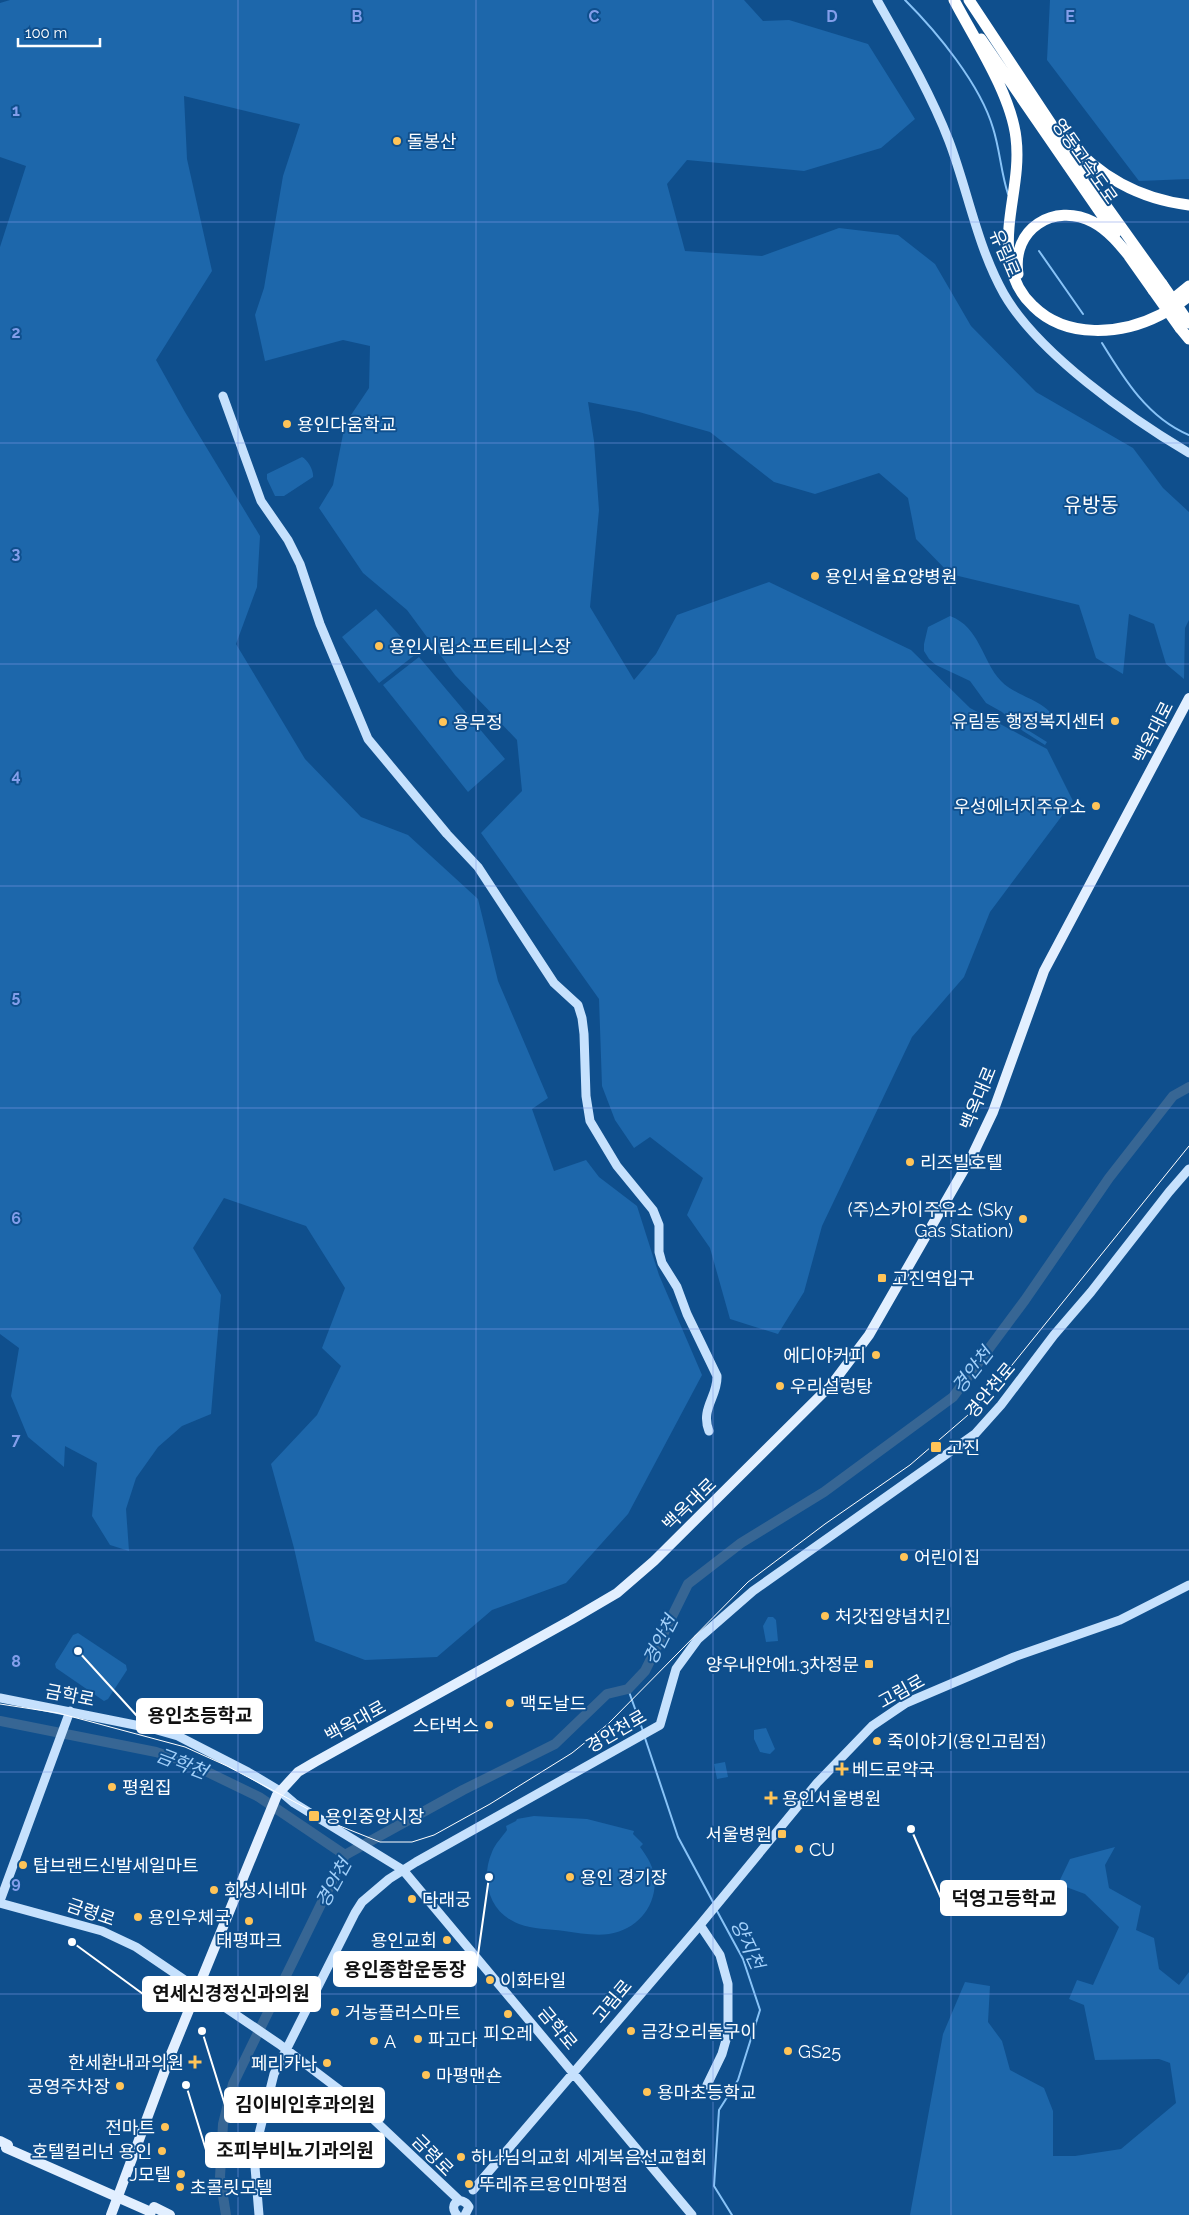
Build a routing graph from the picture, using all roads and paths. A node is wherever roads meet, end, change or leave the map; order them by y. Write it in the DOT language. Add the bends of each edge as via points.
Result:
graph roads {
  1 [pos="876,0"];
  2 [pos="955,0"];
  3 [pos="969,0"];
  4 [pos="1027,91"];
  5 [pos="1189,205"];
  6 [pos="1134,262"];
  7 [pos="1189,286"];
  8 [pos="1157,287"];
  9 [pos="1189,296"];
  10 [pos="1185,325"];
  11 [pos="1189,339"];
  12 [pos="223,396"];
  13 [pos="1189,453"];
  14 [pos="1189,698"];
  15 [pos="1189,1169"];
  16 [pos="708,1431"];
  17 [pos="1189,1585"];
  18 [pos="0,1698"];
  19 [pos="69,1713"];
  20 [pos="279,1793"];
  21 [pos="400,1868"];
  22 [pos="0,1902"];
  23 [pos="700,1925"];
  24 [pos="198,1990"];
  25 [pos="282,2046"];
  26 [pos="574,2072"];
  27 [pos="707,2085"];
  28 [pos="4,2145"];
  29 [pos="460,2209"];
  30 [pos="154,2211"];
  31 [pos="111,2215"];
  32 [pos="170,2215"];
  33 [pos="259,2215"];
  34 [pos="692,2215"];
  1 -- 13 [label="street, 유림로" via="928,95 949,142 981,243 1004,294 1023,322 1053,352 1111,400"];
  2 -- 6 [label="highway, 영동고속도로"];
  2 -- 9 [label="highway" via="1011,115 1017,162 1008,238 1009,256 1018,286 1028,301 1056,323 1073,329 1099,331 1149,320"];
  3 -- 4 [label="highway, 영동고속도로"];
  4 -- 5 [label="highway" via="1069,142 1118,183 1142,194"];
  4 -- 8 [label="highway, 영동고속도로"];
  6 -- 7 [label="highway" via="1093,222 1068,214 1056,215 1036,225 1027,235 1018,258 1017,272 1031,299 1042,310 1058,319 1087,326 1110,325 1159,308"];
  6 -- 8 [label="highway, 영동고속도로"];
  8 -- 10 [label="highway, 영동고속도로, bridge"];
  10 -- 11 [label="highway, 영동고속도로"];
  12 -- 16 [label="street" via="261,501 300,564 320,624 368,738 478,867 554,983 578,1005 584,1034 590,1121 617,1166 652,1210 659,1225 662,1263 677,1287 716,1376 716,1387 706,1412"];
  14 -- 20 [label="main road, 백옥대로" via="1044,971 993,1112 973,1154 869,1335 832,1384 654,1561 616,1593 298,1772"];
  15 -- 21 [label="street, 경안천로" via="1002,1405 974,1434 753,1591 698,1639 676,1669 660,1725"];
  17 -- 23 [label="street, 고림로" via="1120,1620 1014,1657 906,1703 872,1726 817,1783"];
  18 -- 19 [label="street, 금학로"];
  19 -- 20 [label="street, 금학로" via="178,1736"];
  19 -- 22 [label="street"];
  20 -- 21 [label="street, 금학로"];
  20 -- 24 [label="main road, 백옥대로"];
  21 -- 25 [label="street, 경안천로" via="362,1902"];
  21 -- 26 [label="street, 금학로"];
  22 -- 24 [label="street, 금령로" via="102,1931 136,1947"];
  23 -- 26 [label="street, 고림로"];
  23 -- 27 [label="street" via="720,1955 728,1984 728,2033"];
  24 -- 25 [label="street, 금령로"];
  24 -- 31 [label="main road, 백옥대로"];
  25 -- 29 [label="street, 금령로" via="353,2100 450,2194"];
  25 -- 33 [label="street, 경안천로" via="259,2127 255,2162"];
  26 -- 29 [label="street, 고림로"];
  26 -- 34 [label="street, 금학로"];
  28 -- 30 [label="main road, bridge"];
  30 -- 32 [label="main road"];
}
